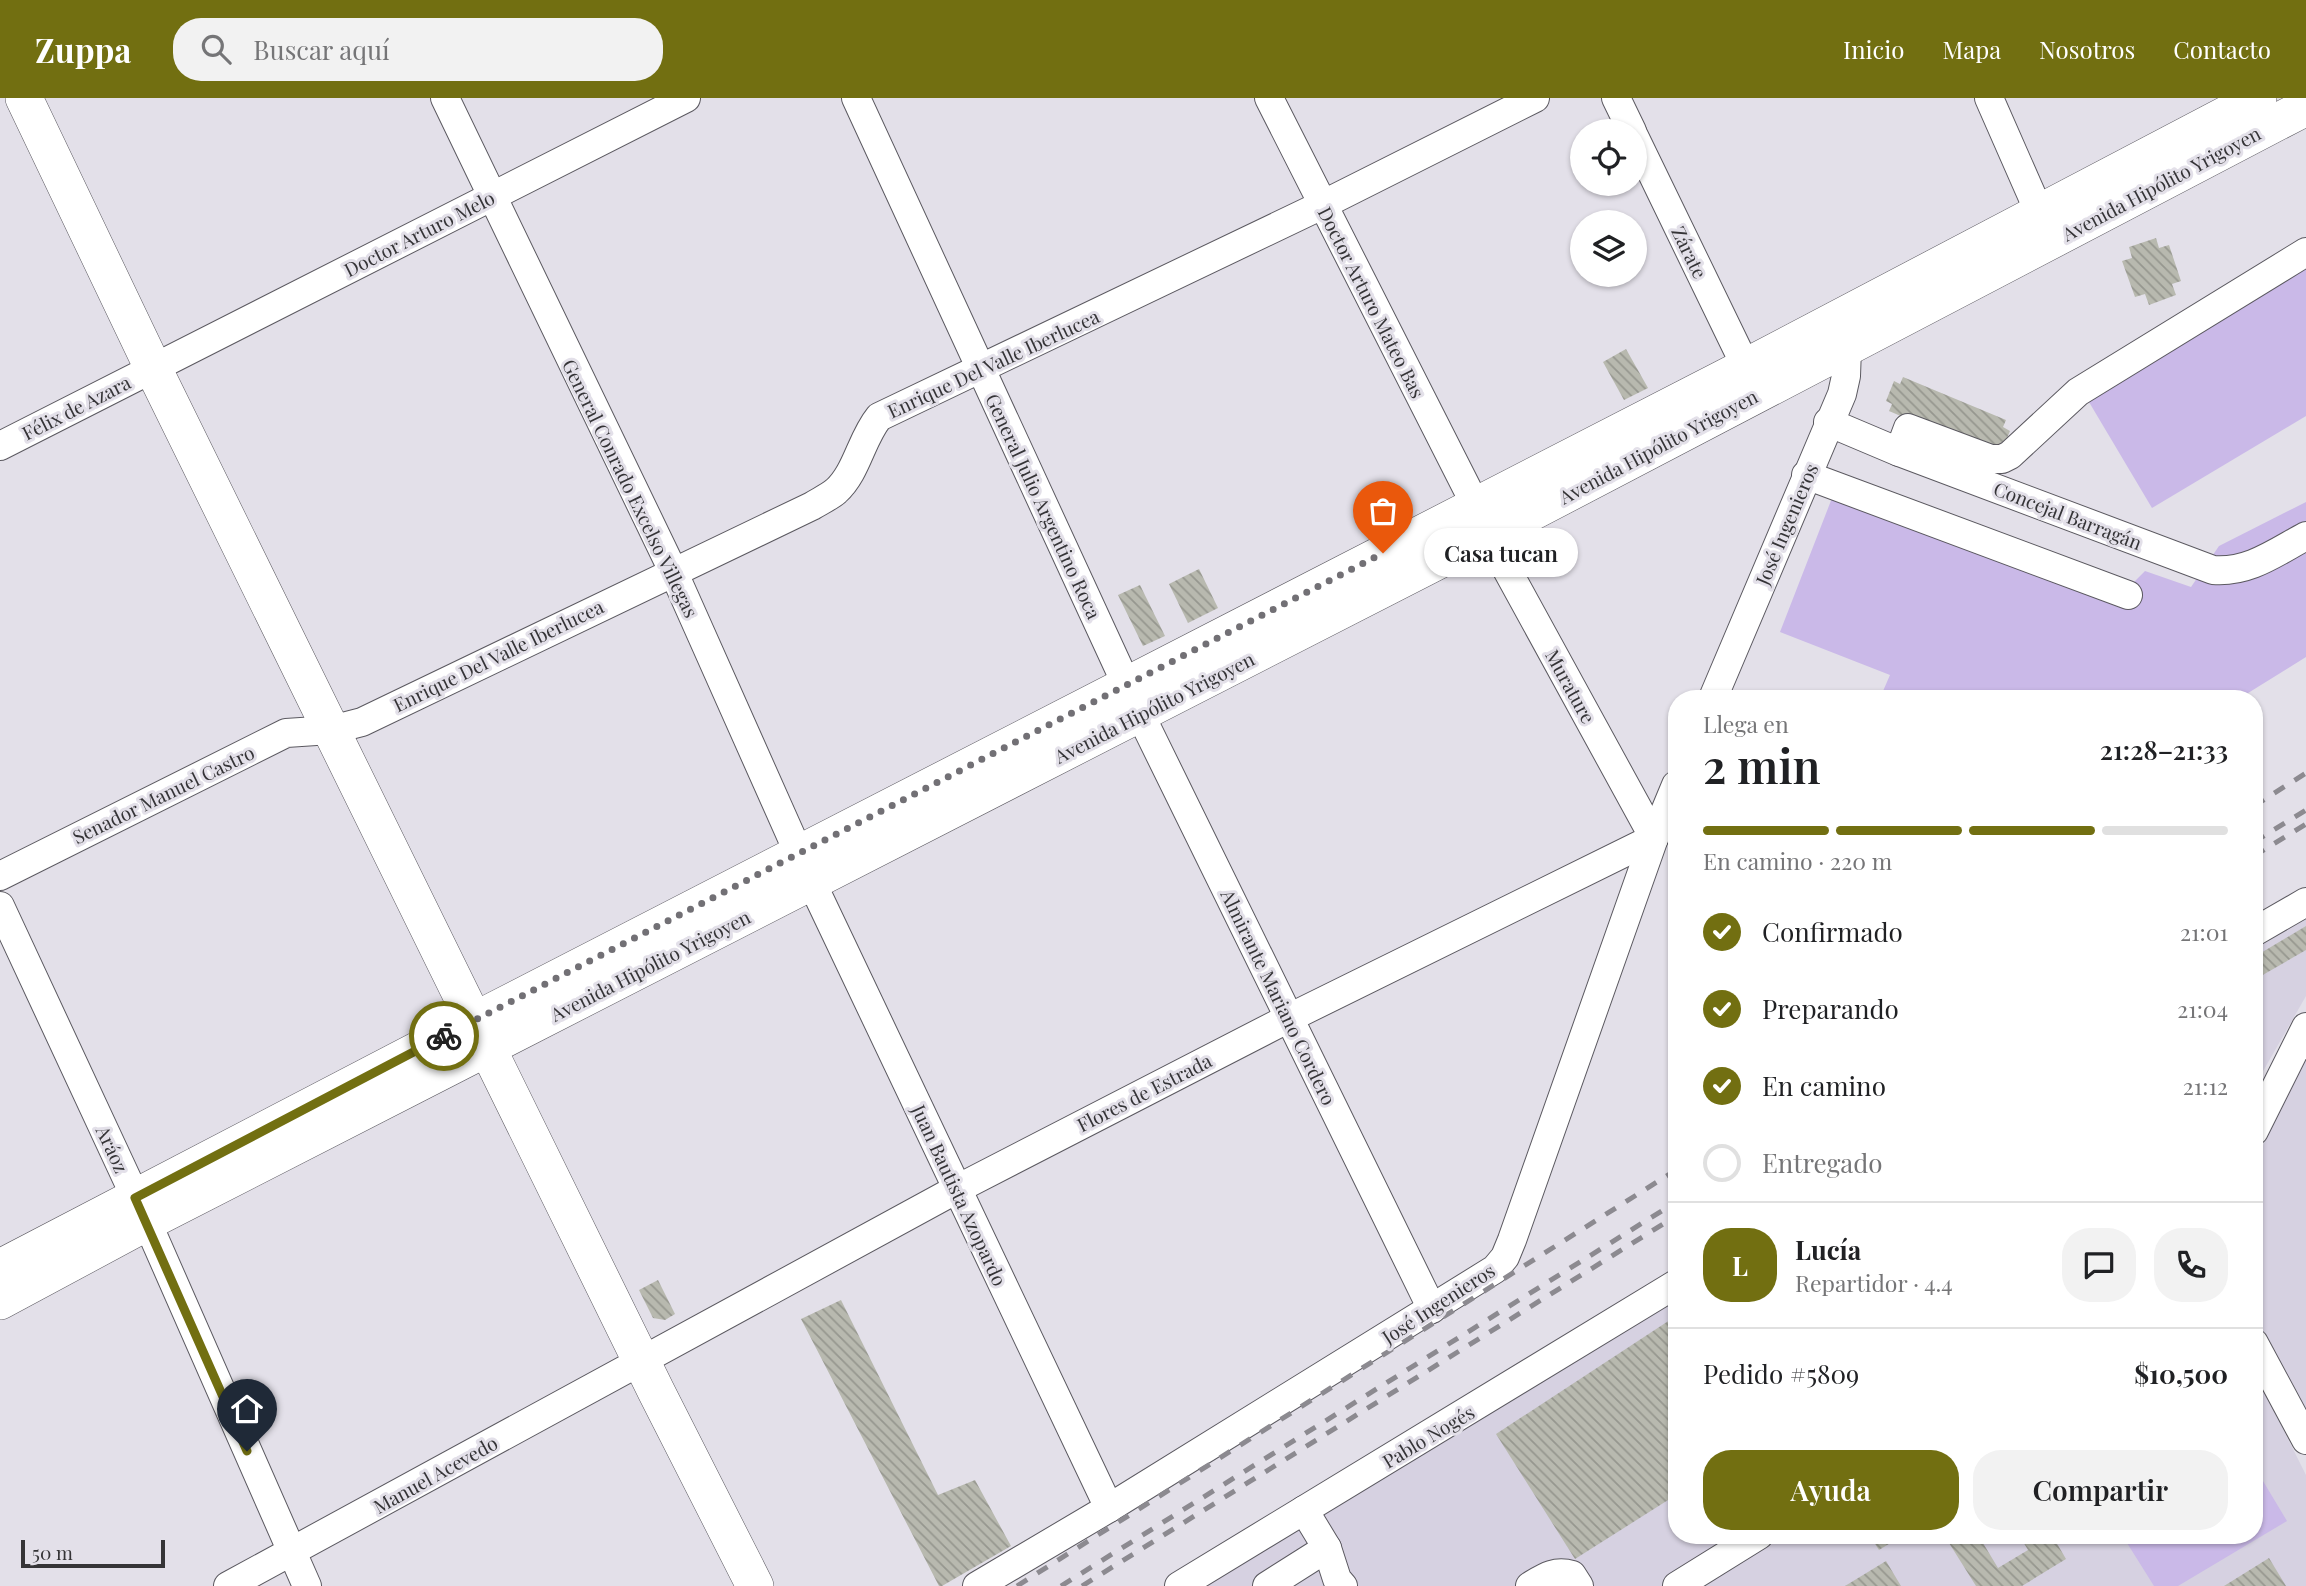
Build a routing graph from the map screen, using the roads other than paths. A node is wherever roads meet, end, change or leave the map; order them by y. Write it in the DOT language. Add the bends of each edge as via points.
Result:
graph roads {
  1 [pos="24,98"];
  2 [pos="445,98"];
  3 [pos="686,98"];
  4 [pos="856,98"];
  5 [pos="1269,98"];
  6 [pos="1535,98"];
  7 [pos="1616,98"];
  8 [pos="1989,98"];
  9 [pos="2249,100"];
  10 [pos="2306,107"];
  11 [pos="1626,119"];
  12 [pos="1647,163"];
  13 [pos="491,197"];
  14 [pos="1322,205"];
  15 [pos="2045,227"];
  16 [pos="2306,252"];
  17 [pos="1847,348"];
  18 [pos="1746,367"];
  19 [pos="153,368"];
  20 [pos="980,369"];
  21 [pos="1829,422"];
  22 [pos="0,446"];
  23 [pos="1899,452"];
  24 [pos="1806,475"];
  25 [pos="1482,520"];
  26 [pos="2306,536"];
  27 [pos="673,571"];
  28 [pos="2128,595"];
  29 [pos="1716,690"];
  30 [pos="1134,700"];
  31 [pos="331,730"];
  32 [pos="1668,804"];
  33 [pos="1654,838"];
  34 [pos="805,867"];
  35 [pos="0,876"];
  36 [pos="2306,902"];
  37 [pos="0,906"];
  38 [pos="2263,927"];
  39 [pos="1289,1018"];
  40 [pos="2306,1027"];
  41 [pos="481,1035"];
  42 [pos="2263,1113"];
  43 [pos="957,1189"];
  44 [pos="141,1210"];
  45 [pos="0,1268"];
  46 [pos="1668,1289"];
  47 [pos="0,1301"];
  48 [pos="1432,1309"];
  49 [pos="2263,1360"];
  50 [pos="648,1376"];
  51 [pos="2306,1440"];
  52 [pos="1109,1508"];
  53 [pos="1304,1510"];
  54 [pos="1745,1544"];
  55 [pos="1328,1548"];
  56 [pos="292,1552"];
  57 [pos="228,1586"];
  58 [pos="307,1586"];
  59 [pos="737,1586"];
  60 [pos="755,1586"];
  61 [pos="772,1586"];
  62 [pos="977,1586"];
  63 [pos="1180,1586"];
  64 [pos="1267,1586"];
  65 [pos="1343,1586"];
  66 [pos="1356,1586"];
  67 [pos="1530,1586"];
  68 [pos="1579,1586"];
  69 [pos="1677,1586"];
  1 -- 19 [label="main road"];
  2 -- 13 [label="street, General Conrado Excelso Villegas"];
  3 -- 13 [label="street, Doctor Arturo Melo"];
  4 -- 20 [label="street, General Julio Argentino Roca"];
  5 -- 14 [label="street, Doctor Arturo Mateo Bas"];
  6 -- 14 [label="street, Enrique Del Valle Iberlucea"];
  7 -- 11 [label="street"];
  8 -- 15 [label="street"];
  9 -- 15 [label="main road, Avenida Hipólito Yrigoyen"];
  10 -- 15 [label="main road, Avenida Hipólito Yrigoyen"];
  12 -- 18 [label="street, Zárate"];
  13 -- 19 [label="street, Doctor Arturo Melo"];
  13 -- 27 [label="street, General Conrado Excelso Villegas"];
  14 -- 20 [label="street, Enrique Del Valle Iberlucea"];
  14 -- 25 [label="street, Doctor Arturo Mateo Bas"];
  15 -- 17 [label="main road, Avenida Hipólito Yrigoyen"];
  15 -- 18 [label="main road, Avenida Hipólito Yrigoyen"];
  16 -- 23 [label="street" via="2078,392 2002,459 1908,428"];
  17 -- 21 [label="street, José Ingenieros" via="1842,394"];
  17 -- 25 [label="main road, Avenida Hipólito Yrigoyen"];
  18 -- 25 [label="main road, Avenida Hipólito Yrigoyen"];
  19 -- 22 [label="street, Félix de Azara"];
  19 -- 31 [label="main road"];
  20 -- 27 [label="street, Enrique Del Valle Iberlucea" via="879,417 835,492"];
  20 -- 30 [label="street, General Julio Argentino Roca"];
  21 -- 23 [label="street, Concejal Barragán"];
  21 -- 24 [label="street, José Ingenieros"];
  23 -- 26 [label="street, Concejal Barragán" via="2213,570 2247,567"];
  24 -- 28 [label="street"];
  24 -- 29 [label="street, José Ingenieros"];
  25 -- 30 [label="main road, Avenida Hipólito Yrigoyen"];
  25 -- 33 [label="street, Murature"];
  27 -- 31 [label="street, Enrique Del Valle Iberlucea" via="362,722"];
  27 -- 34 [label="street, General Conrado Excelso Villegas"];
  30 -- 34 [label="main road, Avenida Hipólito Yrigoyen"];
  30 -- 39 [label="street, Almirante Mariano Cordero"];
  31 -- 35 [label="street, Senador Manuel Castro" via="286,733"];
  31 -- 41 [label="main road"];
  32 -- 33 [label="street, José Ingenieros"];
  33 -- 39 [label="street, Flores de Estrada"];
  33 -- 48 [label="street, José Ingenieros" via="1504,1257 1495,1269"];
  34 -- 41 [label="main road, Avenida Hipólito Yrigoyen"];
  34 -- 43 [label="street, Juan Bautista Azopardo"];
  36 -- 38 [label="street"];
  37 -- 44 [label="street, Aráoz"];
  39 -- 43 [label="street, Flores de Estrada"];
  39 -- 48 [label="street, Almirante Mariano Cordero"];
  40 -- 42 [label="street"];
  41 -- 44 [label="main road, Avenida Hipólito Yrigoyen"];
  41 -- 50 [label="main road"];
  43 -- 50 [label="street, Flores de Estrada"];
  43 -- 52 [label="street, Juan Bautista Azopardo"];
  44 -- 45 [label="main road, Avenida Hipólito Yrigoyen"];
  44 -- 47 [label="main road, Avenida Hipólito Yrigoyen"];
  44 -- 56 [label="street, Aráoz"];
  46 -- 53 [label="street, Pablo Nogés"];
  48 -- 52 [label="street, José Ingenieros"];
  49 -- 51 [label="street"];
  50 -- 56 [label="street, Manuel Acevedo"];
  50 -- 59 [label="street" via="670,1448"];
  50 -- 60 [label="main road"];
  50 -- 61 [label="street" via="698,1437"];
  52 -- 62 [label="street, José Ingenieros"];
  53 -- 55 [label="street"];
  53 -- 63 [label="street, Pablo Nogés"];
  54 -- 69 [label="street"];
  55 -- 64 [label="street"];
  55 -- 65 [label="street"];
  55 -- 66 [label="street" via="1352,1570"];
  56 -- 57 [label="street, Manuel Acevedo"];
  56 -- 58 [label="street, Aráoz"];
  67 -- 68 [label="street" via="1561,1572 1572,1574"];
}
